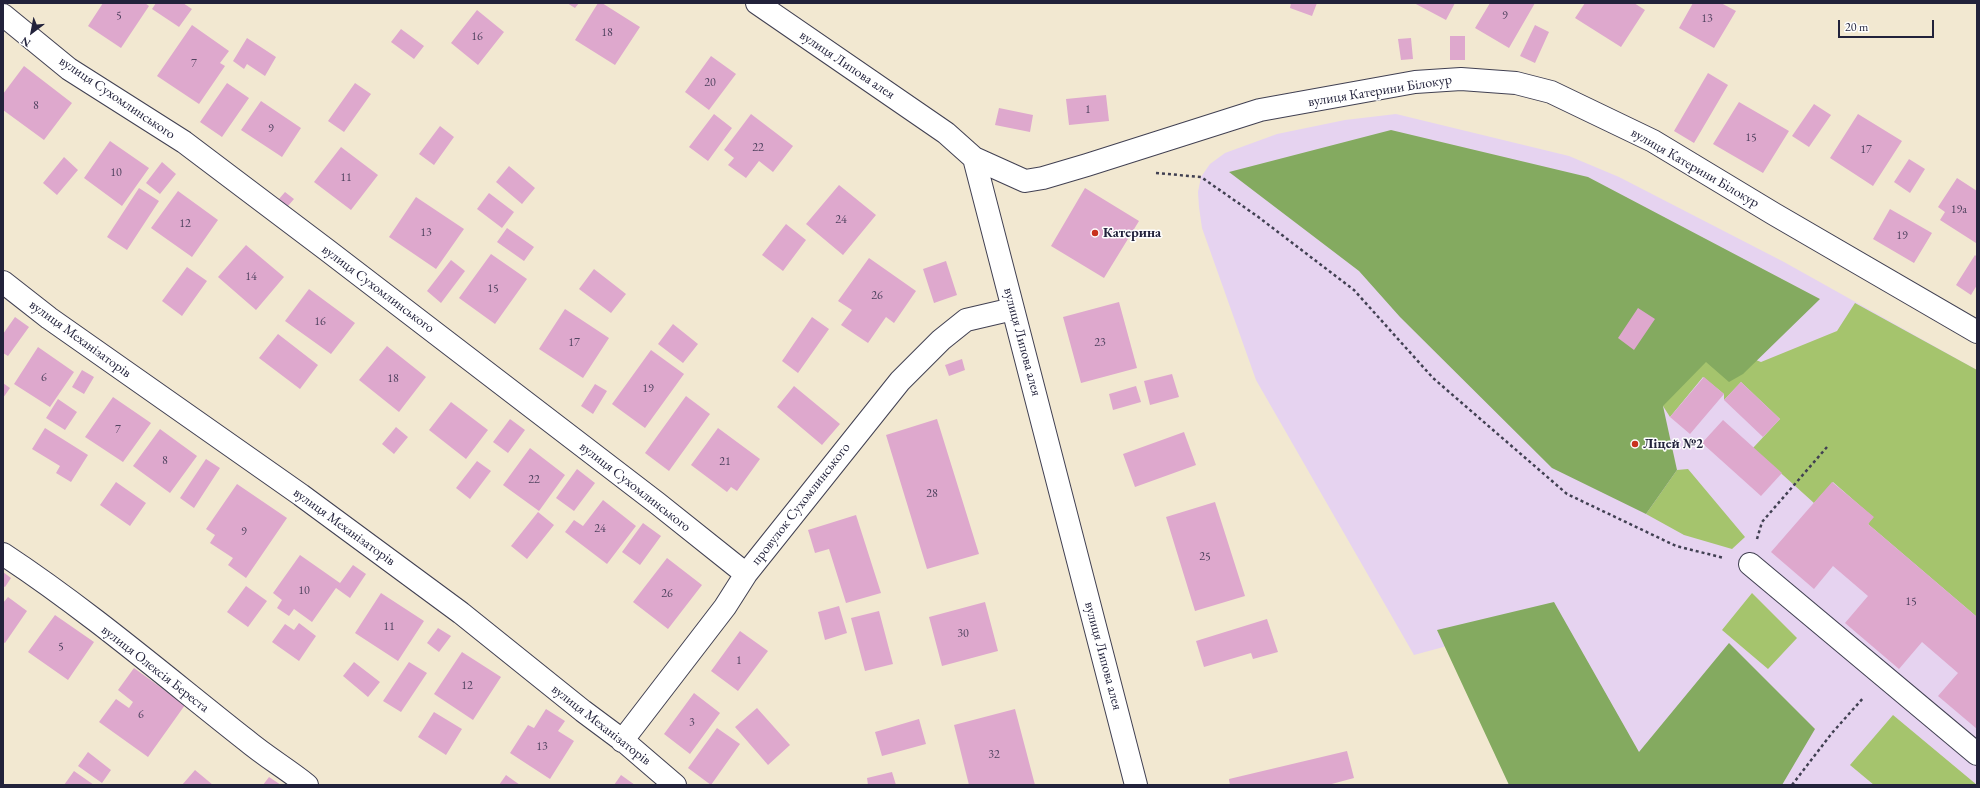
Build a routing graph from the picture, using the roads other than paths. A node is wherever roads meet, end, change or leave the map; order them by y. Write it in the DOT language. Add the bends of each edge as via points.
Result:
graph roads {
  1 [pos="757,3"];
  2 [pos="3,15"];
  3 [pos="974,158"];
  4 [pos="3,282"];
  5 [pos="1013,309"];
  6 [pos="1977,332"];
  7 [pos="3,554"];
  8 [pos="1750,564"];
  9 [pos="746,574"];
  10 [pos="622,741"];
  11 [pos="1977,754"];
  12 [pos="307,785"];
  13 [pos="675,785"];
  14 [pos="1136,785"];
  1 -- 3 [label="street, вулиця Липова алея" via="946,133"];
  2 -- 9 [label="street, вулиця Сухомлинського" via="69,69 184,142 328,250"];
  3 -- 5 [label="street, вулиця Липова алея"];
  3 -- 6 [label="street, вулиця Катерини Білокур" via="1025,181 1087,165 1260,110 1415,82 1461,78 1516,83 1551,92 1653,141"];
  4 -- 10 [label="street, вулиця Механізаторів" via="49,318 301,495 461,613"];
  5 -- 9 [label="street, провулок Сухомлинського" via="966,320 941,340 900,381"];
  5 -- 14 [label="street, вулиця Липова алея"];
  7 -- 12 [label="street, вулиця Олексія Береста" via="40,578 247,742"];
  8 -- 11 [label="street"];
  9 -- 10 [label="street, провулок Сухомлинського" via="725,608"];
  10 -- 13 [label="street, вулиця Механізаторів"];
}
